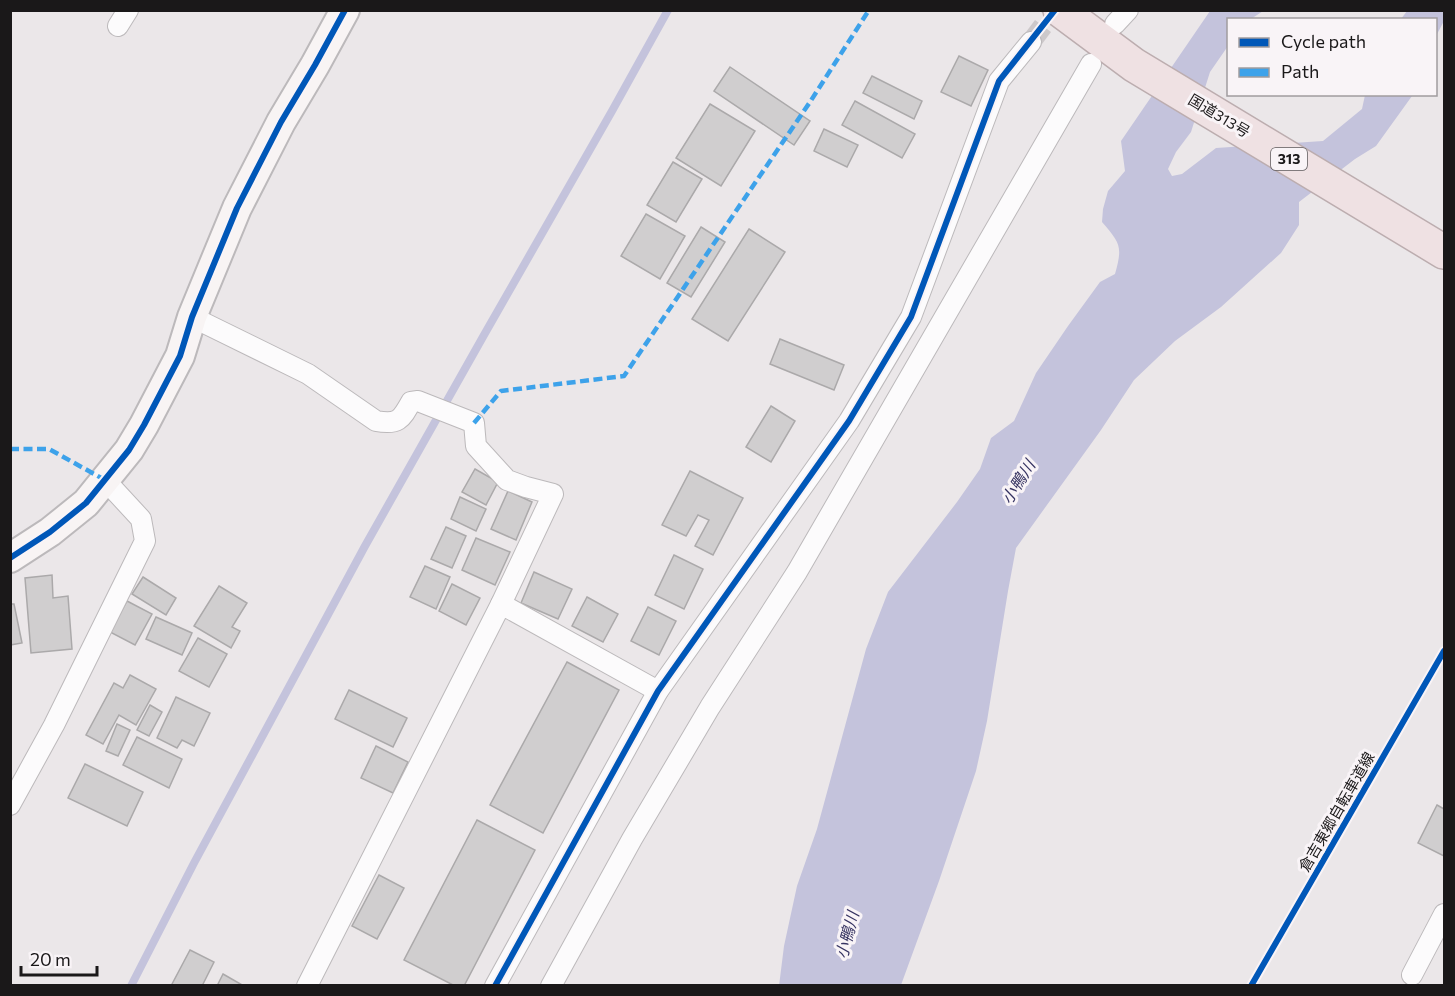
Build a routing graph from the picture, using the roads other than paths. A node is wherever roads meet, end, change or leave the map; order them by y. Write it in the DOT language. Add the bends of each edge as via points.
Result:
graph roads {
  1 [pos="345,10"];
  2 [pos="1060,10"];
  3 [pos="1031,42"];
  4 [pos="1091,64"];
  5 [pos="1444,252"];
  6 [pos="192,317"];
  7 [pos="105,480"];
  8 [pos="10,558"];
  9 [pos="501,604"];
  10 [pos="658,692"];
  11 [pos="10,805"];
  12 [pos="1444,914"];
  13 [pos="1412,975"];
  14 [pos="308,986"];
  15 [pos="495,986"];
  16 [pos="550,986"];
  1 -- 6 [label="street" via="237,208"];
  2 -- 5 [label="highway, 国道313号 / 313" via="1134,65"];
  3 -- 10 [label="street" via="999,81 911,318 849,421"];
  4 -- 16 [label="street" via="797,572 710,707 632,839"];
  6 -- 7 [label="street" via="180,356 144,425"];
  6 -- 9 [label="street" via="308,374 376,421 390,423 418,400 474,423 476,446 507,480 553,494"];
  7 -- 8 [label="street" via="86,503"];
  7 -- 11 [label="street" via="141,519 146,541"];
  9 -- 10 [label="street"];
  9 -- 14 [label="street"];
  10 -- 15 [label="street"];
  12 -- 13 [label="street"];
}
